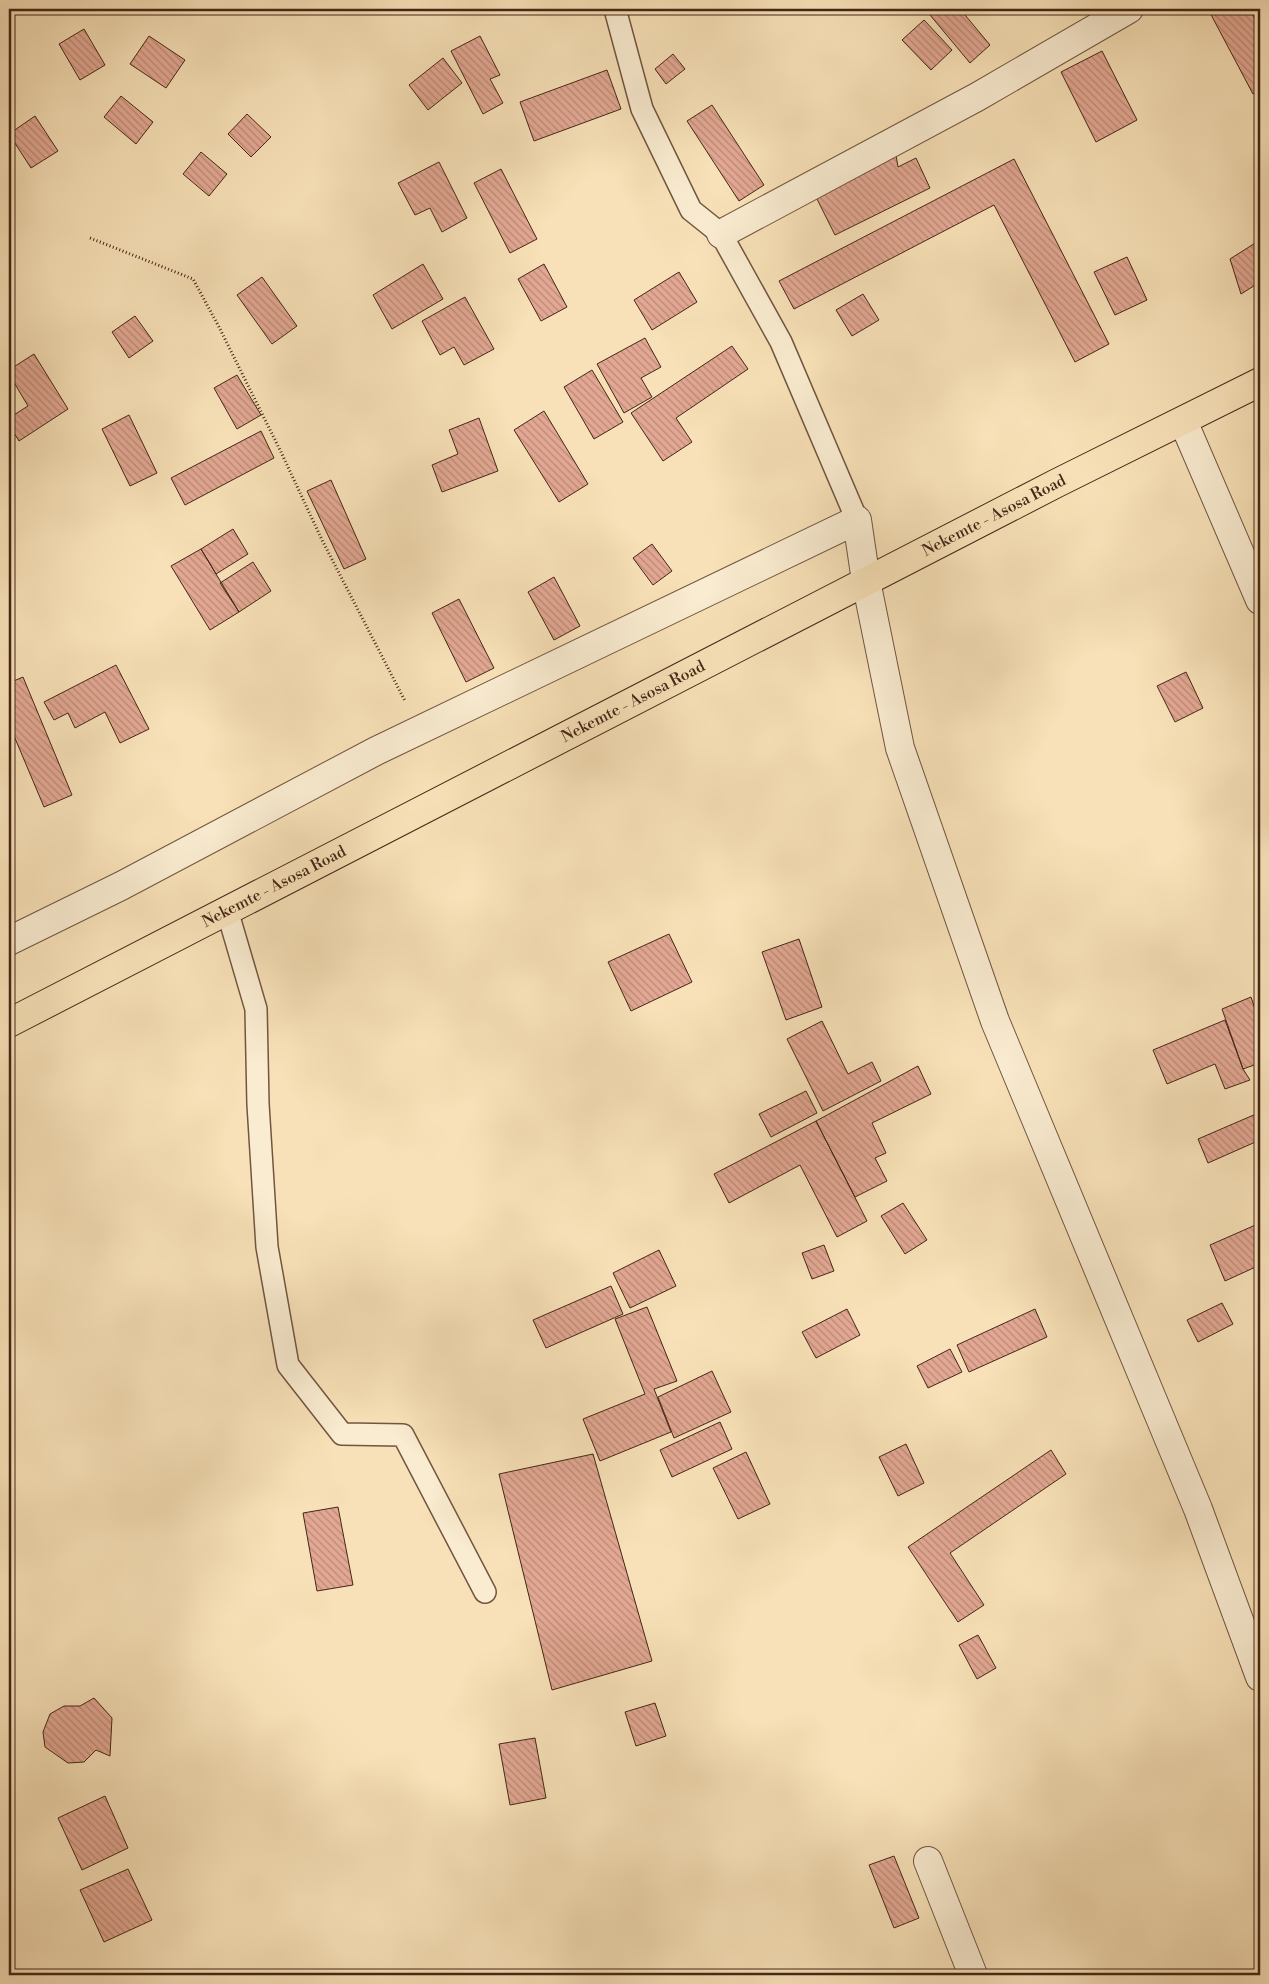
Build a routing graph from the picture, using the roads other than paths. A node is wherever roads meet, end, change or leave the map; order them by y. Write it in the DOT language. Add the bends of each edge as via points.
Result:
graph roads {
  1 [pos="615,9"];
  2 [pos="1129,9"];
  3 [pos="721,234"];
  4 [pos="1260,382"];
  5 [pos="1183,421"];
  6 [pos="857,520"];
  7 [pos="866,581"];
  8 [pos="1260,600"];
  9 [pos="226,910"];
  10 [pos="9,941"];
  11 [pos="9,1023"];
  12 [pos="485,1592"];
  13 [pos="1260,1677"];
  14 [pos="928,1861"];
  15 [pos="973,1975"];
  1 -- 3 [label="lane" via="642,109 691,210"];
  2 -- 3 [label="street" via="977,98"];
  3 -- 6 [label="lane" via="781,342"];
  4 -- 5 [label="highway, Nekemte - Asosa Road"];
  5 -- 7 [label="highway, Nekemte - Asosa Road"];
  5 -- 8 [label="street"];
  6 -- 7 [label="street"];
  6 -- 10 [label="street" via="376,751 121,886"];
  7 -- 9 [label="highway, Nekemte - Asosa Road"];
  7 -- 13 [label="street" via="900,748 995,1021 1198,1509"];
  9 -- 11 [label="highway, Nekemte - Asosa Road"];
  9 -- 12 [label="lane" via="256,1009 266,1247 288,1365 342,1434 403,1435"];
  14 -- 15 [label="street"];
}
